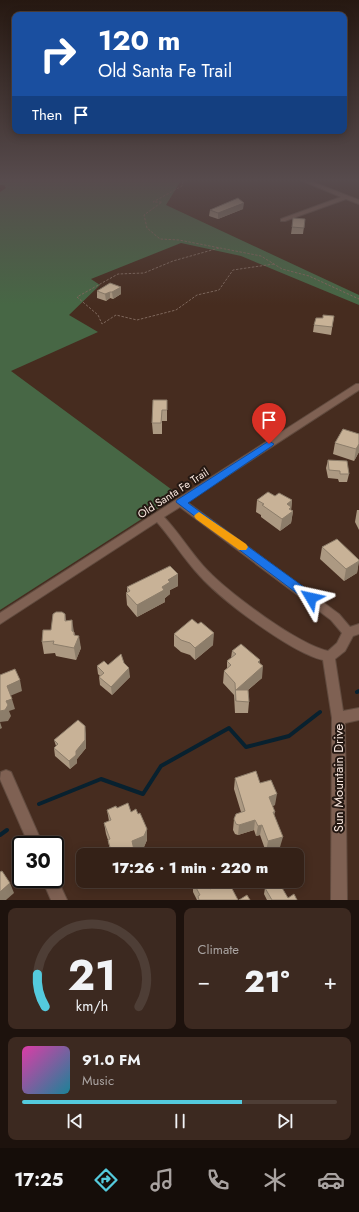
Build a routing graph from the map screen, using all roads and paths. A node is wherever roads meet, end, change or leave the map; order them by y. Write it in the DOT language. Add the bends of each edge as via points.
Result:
graph roads {
  1 [pos="145,221"];
  2 [pos="219,248"];
  3 [pos="274,264"];
  4 [pos="359,299"];
  5 [pos="359,386"];
  6 [pos="180,502"];
  7 [pos="158,517"];
  8 [pos="0,619"];
  9 [pos="353,630"];
  10 [pos="328,656"];
  11 [pos="359,714"];
  12 [pos="338,718"];
  13 [pos="6,777"];
  14 [pos="32,836"];
  15 [pos="53,888"];
  16 [pos="58,900"];
  17 [pos="339,900"];
  1 -- 2 [label="path" via="146,228 160,239"];
  2 -- 3 [label="path" via="262,256"];
  2 -- 3 [label="path" via="173,261 144,273 118,274 78,297 98,316 102,324 116,315 137,320 176,310 197,295 219,290 233,270"];
  3 -- 4 [label="path" via="282,269 309,276"];
  5 -- 6 [label="street, Old Santa Fe Trail"];
  6 -- 7 [label="street, Old Santa Fe Trail"];
  6 -- 9 [label="street"];
  7 -- 8 [label="street, Old Santa Fe Trail"];
  7 -- 10 [label="street" via="193,563 224,592 301,646 319,655"];
  9 -- 10 [label="street" via="339,649"];
  10 -- 12 [label="street, Sun Mountain Drive"];
  11 -- 12 [label="street"];
  12 -- 17 [label="street, Sun Mountain Drive"];
  13 -- 14 [label="street"];
  15 -- 16 [label="street"];
}
